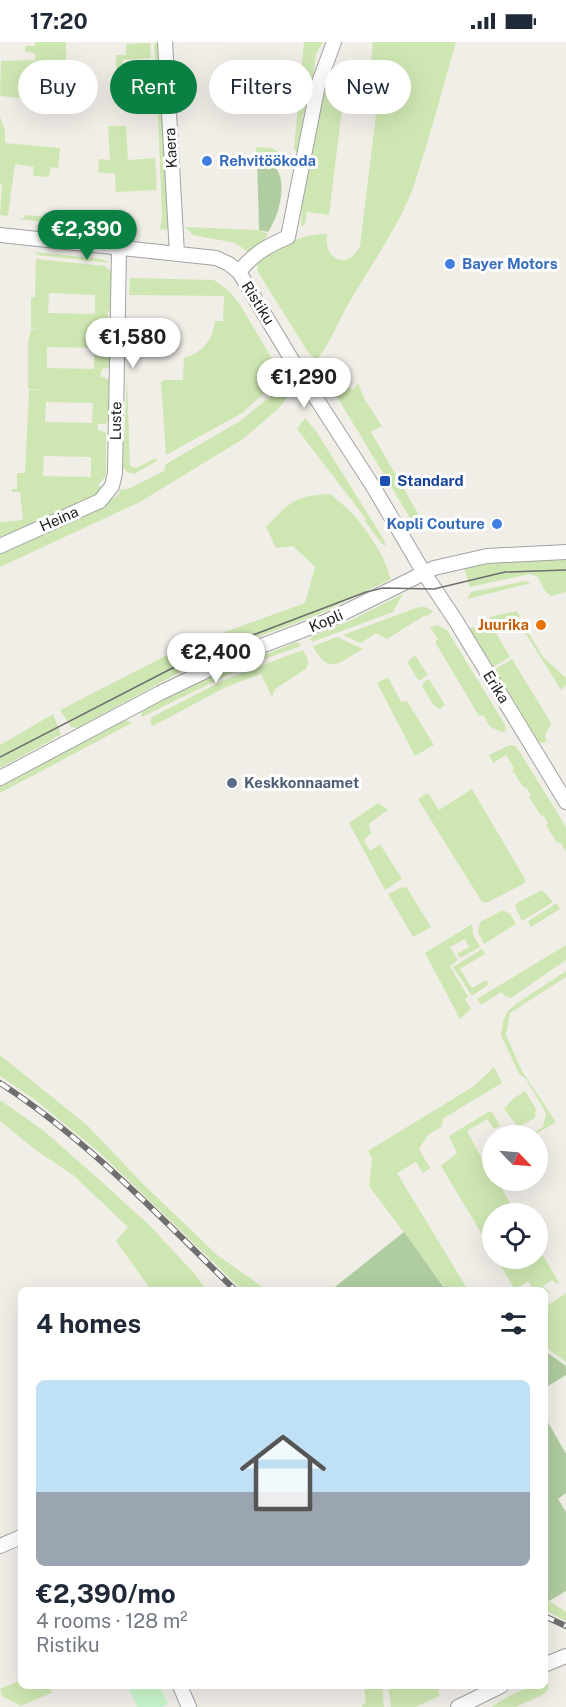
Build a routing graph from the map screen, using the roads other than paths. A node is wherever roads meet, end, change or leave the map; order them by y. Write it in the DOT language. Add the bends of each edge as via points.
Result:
graph roads {
  1 [pos="165,42"];
  2 [pos="334,42"];
  3 [pos="0,235"];
  4 [pos="119,249"];
  5 [pos="177,254"];
  6 [pos="239,272"];
  7 [pos="112,486"];
  8 [pos="0,546"];
  9 [pos="566,552"];
  10 [pos="424,573"];
  11 [pos="0,778"];
  12 [pos="566,802"];
  13 [pos="18,1538"];
  14 [pos="0,1546"];
  15 [pos="566,1656"];
  16 [pos="548,1663"];
  17 [pos="181,1689"];
  18 [pos="495,1689"];
  19 [pos="189,1707"];
  20 [pos="458,1707"];
  1 -- 5 [label="street, Kaera"];
  2 -- 6 [label="street" via="318,85 288,237 262,248"];
  3 -- 4 [label="street, Ristiku"];
  4 -- 5 [label="street, Ristiku"];
  4 -- 7 [label="street, Luste"];
  5 -- 6 [label="street, Ristiku" via="216,258"];
  6 -- 10 [label="street, Ristiku"];
  7 -- 8 [label="street, Heina" via="100,501"];
  9 -- 10 [label="street, Kopli" via="487,556"];
  10 -- 11 [label="street, Kopli" via="327,621 243,653 160,693"];
  10 -- 12 [label="street, Erika"];
  13 -- 14 [label="street"];
  15 -- 16 [label="street"];
  17 -- 19 [label="street"];
  18 -- 20 [label="street"];
}
